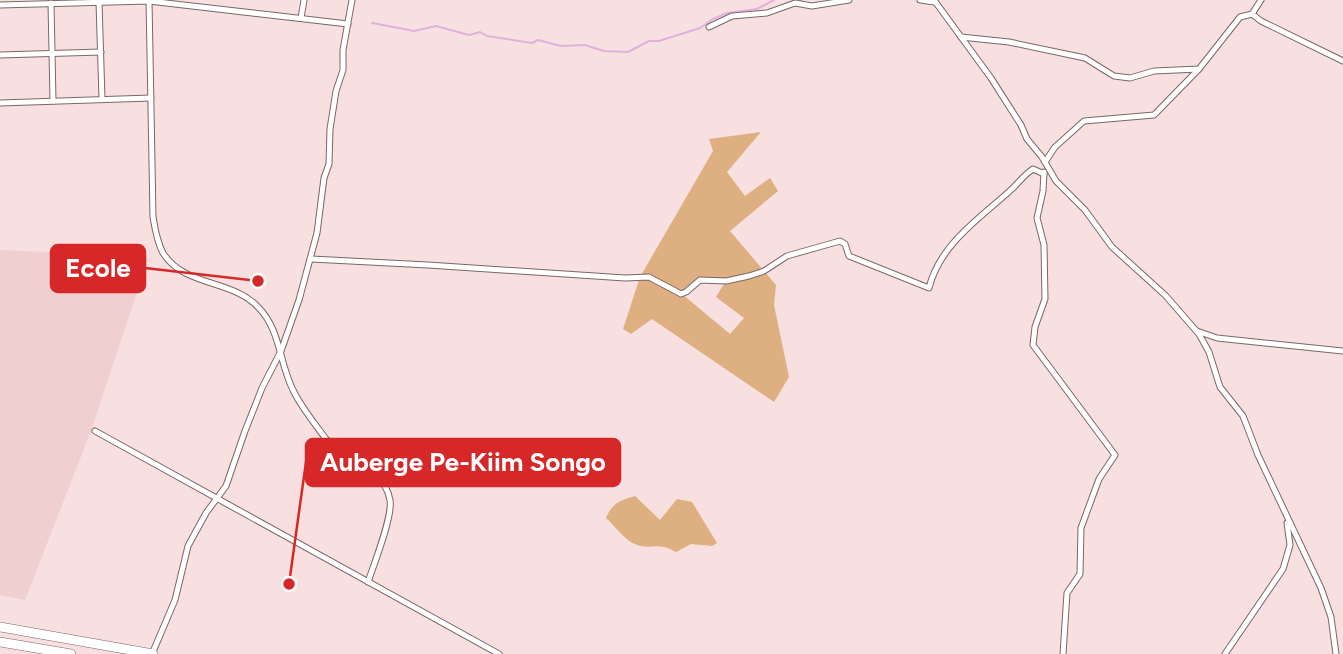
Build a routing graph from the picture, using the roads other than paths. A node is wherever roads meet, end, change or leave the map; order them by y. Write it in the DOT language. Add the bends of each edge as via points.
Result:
graph roads {
  1 [pos="149,0"];
  2 [pos="304,0"];
  3 [pos="352,0"];
  4 [pos="849,0"];
  5 [pos="920,0"];
  6 [pos="1261,0"];
  7 [pos="934,1"];
  8 [pos="51,2"];
  9 [pos="99,2"];
  10 [pos="3,3"];
  11 [pos="1252,14"];
  12 [pos="301,19"];
  13 [pos="348,24"];
  14 [pos="709,27"];
  15 [pos="961,37"];
  16 [pos="101,52"];
  17 [pos="52,53"];
  18 [pos="0,55"];
  19 [pos="1343,61"];
  20 [pos="1199,69"];
  21 [pos="151,98"];
  22 [pos="102,99"];
  23 [pos="53,101"];
  24 [pos="0,103"];
  25 [pos="1045,162"];
  26 [pos="1044,174"];
  27 [pos="311,259"];
  28 [pos="1195,330"];
  29 [pos="281,351"];
  30 [pos="1343,351"];
  31 [pos="96,431"];
  32 [pos="216,498"];
  33 [pos="1286,514"];
  34 [pos="368,582"];
  35 [pos="0,627"];
  36 [pos="0,642"];
  37 [pos="71,654"];
  38 [pos="152,654"];
  39 [pos="499,654"];
  40 [pos="1063,654"];
  41 [pos="1225,654"];
  42 [pos="1336,654"];
  1 -- 9 [label="street"];
  1 -- 12 [label="street"];
  1 -- 21 [label="street"];
  2 -- 12 [label="street"];
  3 -- 13 [label="street"];
  4 -- 14 [label="street" via="812,6 795,3 767,13 732,16"];
  5 -- 7 [label="street"];
  6 -- 11 [label="street"];
  7 -- 15 [label="street"];
  8 -- 9 [label="street"];
  8 -- 10 [label="street"];
  8 -- 17 [label="street"];
  9 -- 16 [label="street"];
  11 -- 19 [label="street"];
  11 -- 20 [label="street" via="1240,17"];
  12 -- 13 [label="street"];
  13 -- 27 [label="street"];
  15 -- 20 [label="street" via="1085,58 1114,76"];
  15 -- 25 [label="street"];
  16 -- 17 [label="street"];
  16 -- 22 [label="street"];
  17 -- 18 [label="street"];
  17 -- 23 [label="street"];
  20 -- 25 [label="street" via="1154,115 1084,121"];
  21 -- 22 [label="street"];
  21 -- 29 [label="street" via="153,217 159,245 165,256 190,276 240,292 260,308"];
  22 -- 23 [label="street"];
  23 -- 24 [label="street"];
  25 -- 26 [label="street"];
  25 -- 28 [label="street" via="1112,247 1165,295"];
  26 -- 27 [label="street" via="1033,169 980,214 944,255 929,288 849,256 840,240 787,256 749,276 705,279 681,293 649,277"];
  26 -- 40 [label="street" via="1037,218 1044,245 1045,299 1033,345 1115,455 1099,479 1081,527 1080,574 1067,593"];
  27 -- 29 [label="street"];
  28 -- 30 [label="street" via="1217,338"];
  28 -- 33 [label="street" via="1209,352 1225,396 1243,416"];
  29 -- 32 [label="street" via="262,388 226,485"];
  29 -- 34 [label="street" via="293,391 326,438 367,465 388,493 389,515"];
  31 -- 32 [label="street"];
  32 -- 34 [label="street"];
  32 -- 38 [label="street" via="188,547 175,600"];
  33 -- 41 [label="street" via="1290,545 1283,569"];
  33 -- 42 [label="street" via="1321,588"];
  34 -- 39 [label="street"];
  35 -- 38 [label="highway"];
  36 -- 37 [label="highway"];
}
